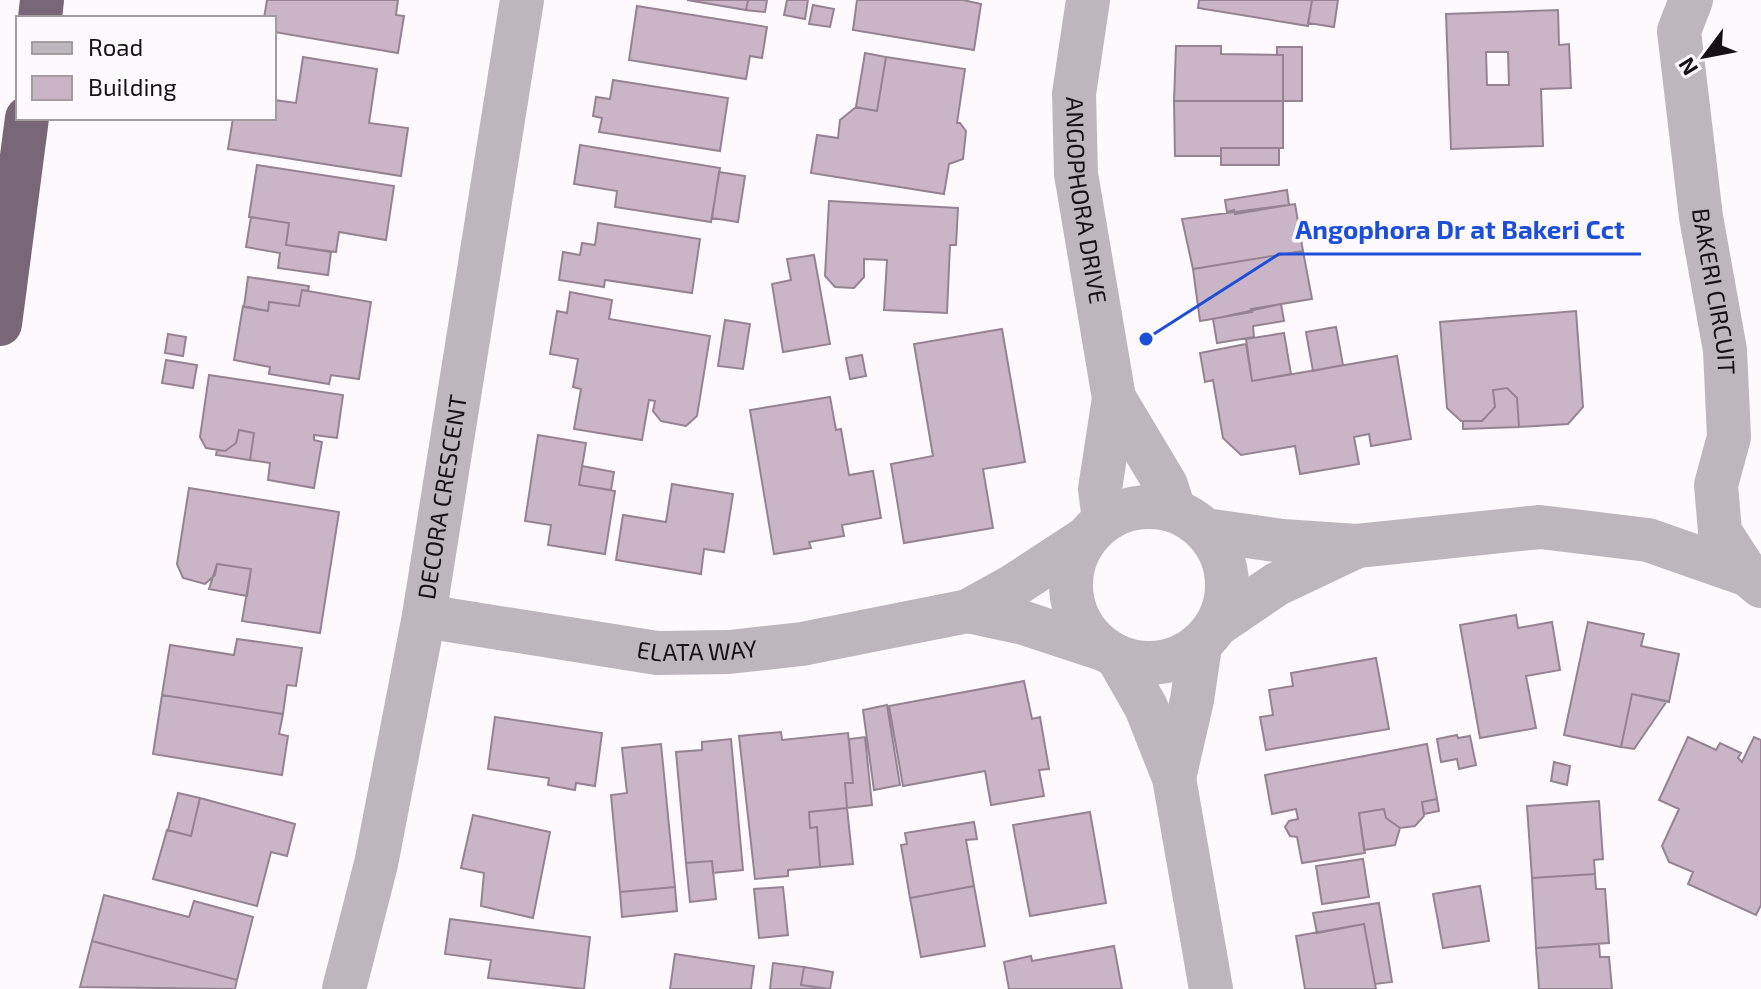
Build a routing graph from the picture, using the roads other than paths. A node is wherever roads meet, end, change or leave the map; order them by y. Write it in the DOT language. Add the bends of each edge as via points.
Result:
graph roads {
  1 [pos="522,0"];
  2 [pos="1088,0"];
  3 [pos="1691,0"];
  4 [pos="27,120"];
  5 [pos="0,324"];
  6 [pos="1114,398"];
  7 [pos="1189,520"];
  8 [pos="1095,530"];
  9 [pos="1357,546"];
  10 [pos="1754,580"];
  11 [pos="968,611"];
  12 [pos="424,616"];
  13 [pos="1209,635"];
  14 [pos="1112,654"];
  15 [pos="1174,778"];
  16 [pos="344,989"];
  17 [pos="1211,989"];
  1 -- 12 [label="street, DECORA CRESCENT"];
  2 -- 6 [label="street, ANGOPHORA DRIVE" via="1074,94 1076,174"];
  3 -- 10 [label="street, BAKERI CIRCUIT" via="1679,31 1701,217 1725,350 1729,437 1716,485 1720,532"];
  4 -- 5 [label="highway"];
  6 -- 7 [label="street, ANGOPHORA DRIVE"];
  6 -- 8 [label="street, ANGOPHORA DRIVE"];
  7 -- 8 [label="street" via="1147,507 1129,509"];
  7 -- 9 [label="street, BAKERI CIRCUIT" via="1282,541"];
  7 -- 13 [label="street" via="1221,553 1227,574 1226,601"];
  8 -- 11 [label="street, ELATA WAY"];
  8 -- 14 [label="street" via="1071,576 1073,603 1086,632"];
  9 -- 10 [label="street, BAKERI CIRCUIT" via="1540,527 1648,540"];
  9 -- 13 [label="street, BAKERI CIRCUIT" via="1277,584"];
  11 -- 12 [label="street, ELATA WAY" via="802,644 657,653"];
  11 -- 14 [label="street, ELATA WAY" via="1024,623"];
  12 -- 16 [label="street, DECORA CRESCENT" via="376,864"];
  13 -- 14 [label="street" via="1172,661 1145,664"];
  13 -- 15 [label="street"];
  14 -- 15 [label="street" via="1146,707"];
  15 -- 17 [label="street"];
}
